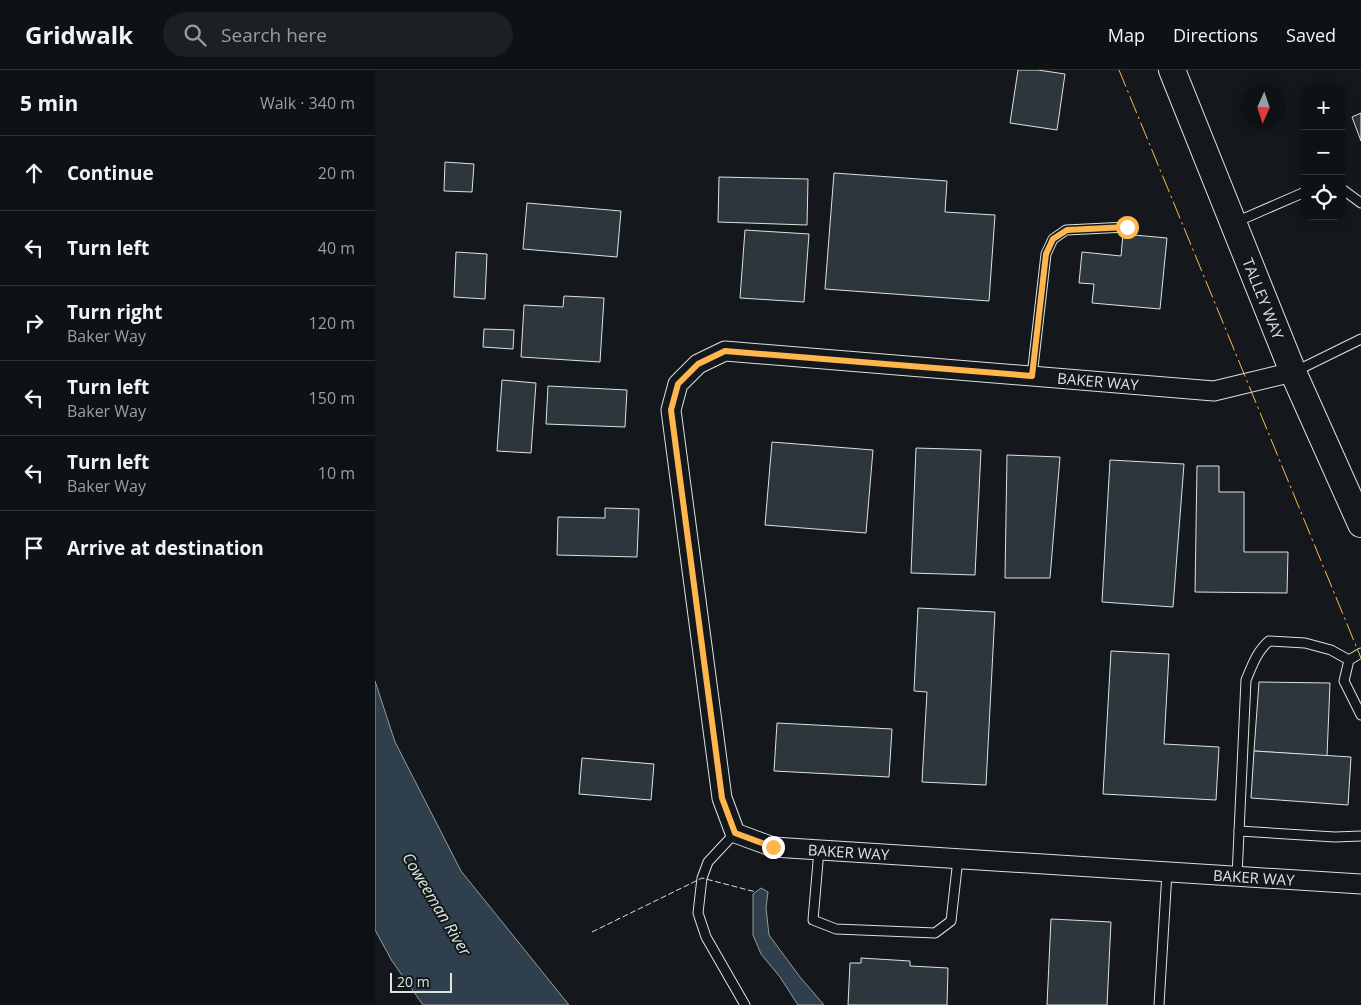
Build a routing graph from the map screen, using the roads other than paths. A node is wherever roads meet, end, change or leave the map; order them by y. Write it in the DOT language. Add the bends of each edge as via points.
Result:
graph roads {
  1 [pos="1172,70"];
  2 [pos="1346,192"];
  3 [pos="1301,194"];
  4 [pos="1361,203"];
  5 [pos="1233,224"];
  6 [pos="1127,227"];
  7 [pos="1361,339"];
  8 [pos="1293,372"];
  9 [pos="1032,376"];
  10 [pos="1361,524"];
  11 [pos="1361,652"];
  12 [pos="1349,660"];
  13 [pos="1361,715"];
  14 [pos="1239,830"];
  15 [pos="735,833"];
  16 [pos="1361,836"];
  17 [pos="819,850"];
  18 [pos="958,859"];
  19 [pos="1167,872"];
  20 [pos="1237,876"];
  21 [pos="1361,884"];
  22 [pos="745,1005"];
  23 [pos="1159,1005"];
  1 -- 5 [label="main road, TALLEY WAY"];
  2 -- 4 [label="lane"];
  3 -- 5 [label="lane"];
  5 -- 8 [label="main road, TALLEY WAY"];
  6 -- 9 [label="lane" via="1067,230 1053,239 1046,254"];
  7 -- 8 [label="lane"];
  8 -- 9 [label="street, BAKER WAY" via="1214,391"];
  8 -- 10 [label="main road, TALLEY WAY" via="1352,495"];
  9 -- 15 [label="street, BAKER WAY" via="725,351 698,364 678,384 671,410 722,798"];
  11 -- 12 [label="lane"];
  12 -- 13 [label="lane" via="1344,681"];
  12 -- 14 [label="lane" via="1331,650 1305,643 1269,641 1263,646 1245,680"];
  14 -- 16 [label="lane"];
  14 -- 20 [label="lane"];
  15 -- 17 [label="street, BAKER WAY" via="773,847"];
  15 -- 22 [label="lane" via="708,862 702,878 698,913 706,937"];
  17 -- 18 [label="street, BAKER WAY"];
  17 -- 18 [label="lane" via="813,920 836,929 935,933 951,921"];
  18 -- 19 [label="street, BAKER WAY"];
  19 -- 20 [label="street, BAKER WAY"];
  19 -- 23 [label="lane"];
  20 -- 21 [label="street, BAKER WAY"];
}
